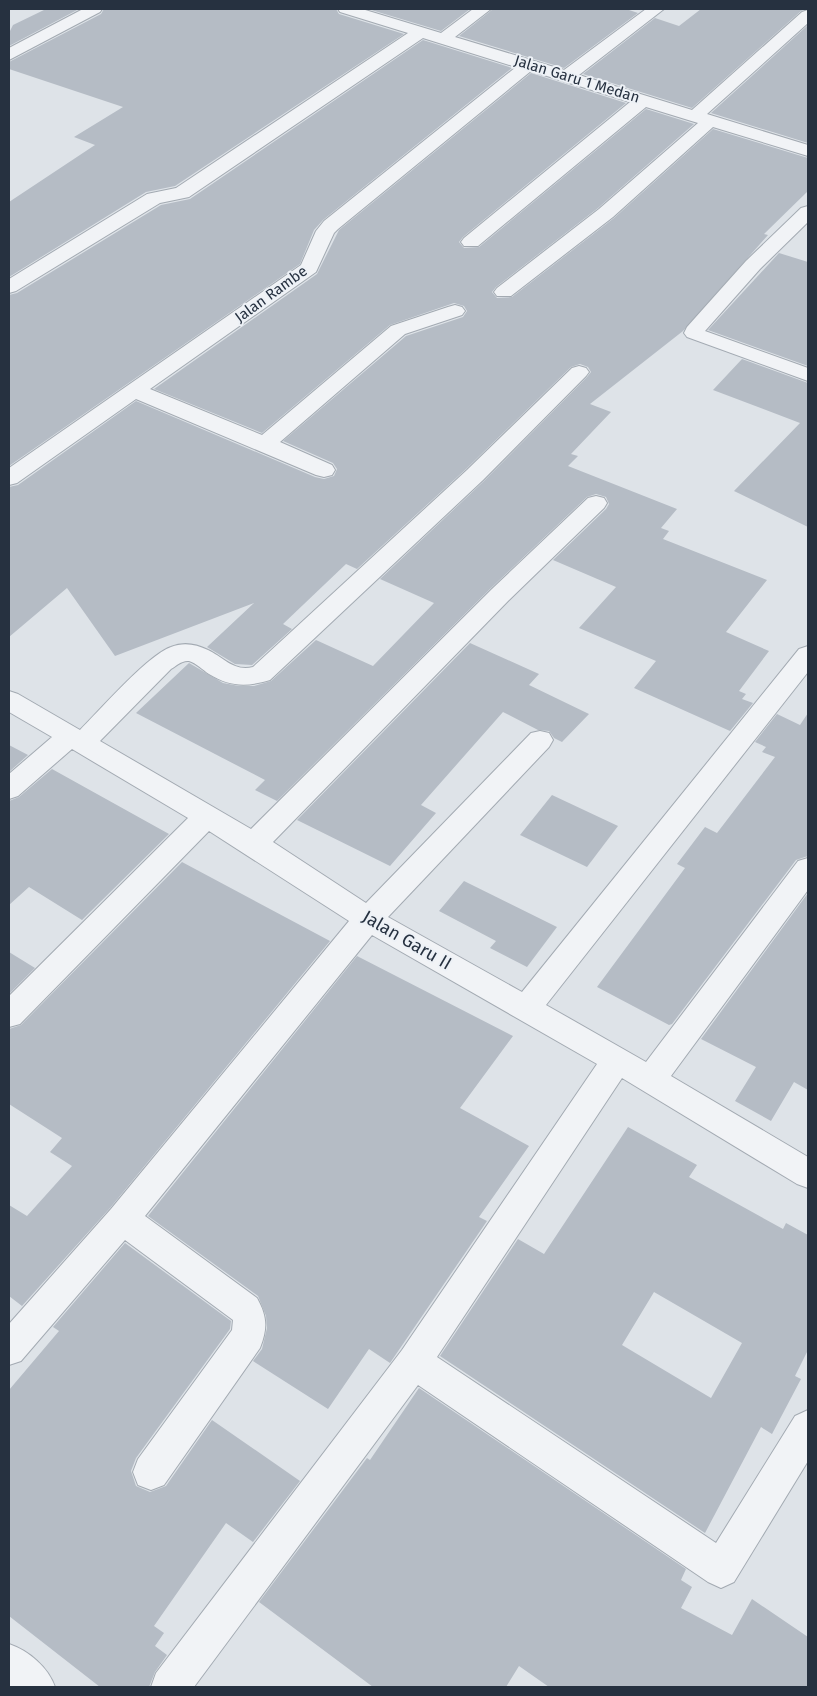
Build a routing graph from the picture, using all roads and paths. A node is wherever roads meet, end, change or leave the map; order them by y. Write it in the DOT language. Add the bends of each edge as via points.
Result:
graph roads {
  1 [pos="94,9"];
  2 [pos="350,9"];
  3 [pos="483,9"];
  4 [pos="656,9"];
  5 [pos="808,15"];
  6 [pos="422,32"];
  7 [pos="443,38"];
  8 [pos="9,55"];
  9 [pos="529,65"];
  10 [pos="567,76"];
  11 [pos="643,100"];
  12 [pos="703,118"];
  13 [pos="807,149"];
  14 [pos="808,212"];
  15 [pos="471,242"];
  16 [pos="9,287"];
  17 [pos="504,292"];
  18 [pos="455,311"];
  19 [pos="579,372"];
  20 [pos="808,375"];
  21 [pos="133,390"];
  22 [pos="266,444"];
  23 [pos="324,470"];
  24 [pos="9,478"];
  25 [pos="596,503"];
  26 [pos="808,655"];
  27 [pos="9,700"];
  28 [pos="77,740"];
  29 [pos="540,740"];
  30 [pos="9,789"];
  31 [pos="206,817"];
  32 [pos="254,844"];
  33 [pos="808,869"];
  34 [pos="368,919"];
  35 [pos="526,1008"];
  36 [pos="9,1015"];
  37 [pos="617,1060"];
  38 [pos="650,1080"];
  39 [pos="808,1174"];
  40 [pos="123,1219"];
  41 [pos="9,1349"];
  42 [pos="414,1362"];
  43 [pos="808,1428"];
  44 [pos="151,1472"];
  45 [pos="9,1663"];
  46 [pos="36,1687"];
  47 [pos="170,1687"];
  1 -- 8 [label="street"];
  2 -- 6 [label="street, Jalan Garu 1 Medan"];
  3 -- 7 [label="street"];
  4 -- 10 [label="street"];
  5 -- 12 [label="street"];
  6 -- 7 [label="street, Jalan Garu 1 Medan"];
  6 -- 16 [label="street" via="182,193 154,198"];
  7 -- 9 [label="street, Jalan Garu 1 Medan"];
  9 -- 10 [label="street, Jalan Garu 1 Medan"];
  9 -- 21 [label="street, Jalan Rambe" via="331,225 323,234 309,268"];
  10 -- 11 [label="street, Jalan Garu 1 Medan"];
  11 -- 12 [label="street, Jalan Garu 1 Medan"];
  11 -- 15 [label="street"];
  12 -- 13 [label="street, Jalan Garu 1 Medan"];
  12 -- 17 [label="street" via="606,213"];
  14 -- 20 [label="street" via="753,265 694,330 697,335"];
  18 -- 22 [label="street" via="398,330"];
  19 -- 28 [label="street" via="489,462 261,674 248,678 234,677 198,656 178,653 162,663"];
  21 -- 22 [label="street"];
  21 -- 24 [label="street, Jalan Rambe"];
  22 -- 23 [label="street"];
  25 -- 32 [label="street" via="500,595"];
  26 -- 35 [label="street"];
  27 -- 28 [label="street, Jalan Garu II"];
  28 -- 30 [label="street"];
  28 -- 31 [label="street, Jalan Garu II"];
  29 -- 34 [label="street"];
  31 -- 32 [label="street, Jalan Garu II"];
  31 -- 36 [label="street"];
  32 -- 34 [label="street, Jalan Garu II"];
  33 -- 38 [label="street"];
  34 -- 35 [label="street, Jalan Garu II"];
  34 -- 40 [label="street"];
  35 -- 37 [label="street, Jalan Garu II"];
  37 -- 38 [label="street, Jalan Garu II"];
  37 -- 42 [label="street"];
  38 -- 39 [label="street, Jalan Garu II"];
  40 -- 41 [label="street"];
  40 -- 44 [label="street" via="245,1309 250,1318 248,1336"];
  42 -- 43 [label="street" via="721,1569"];
  42 -- 47 [label="street"];
  45 -- 46 [label="street"];
}
